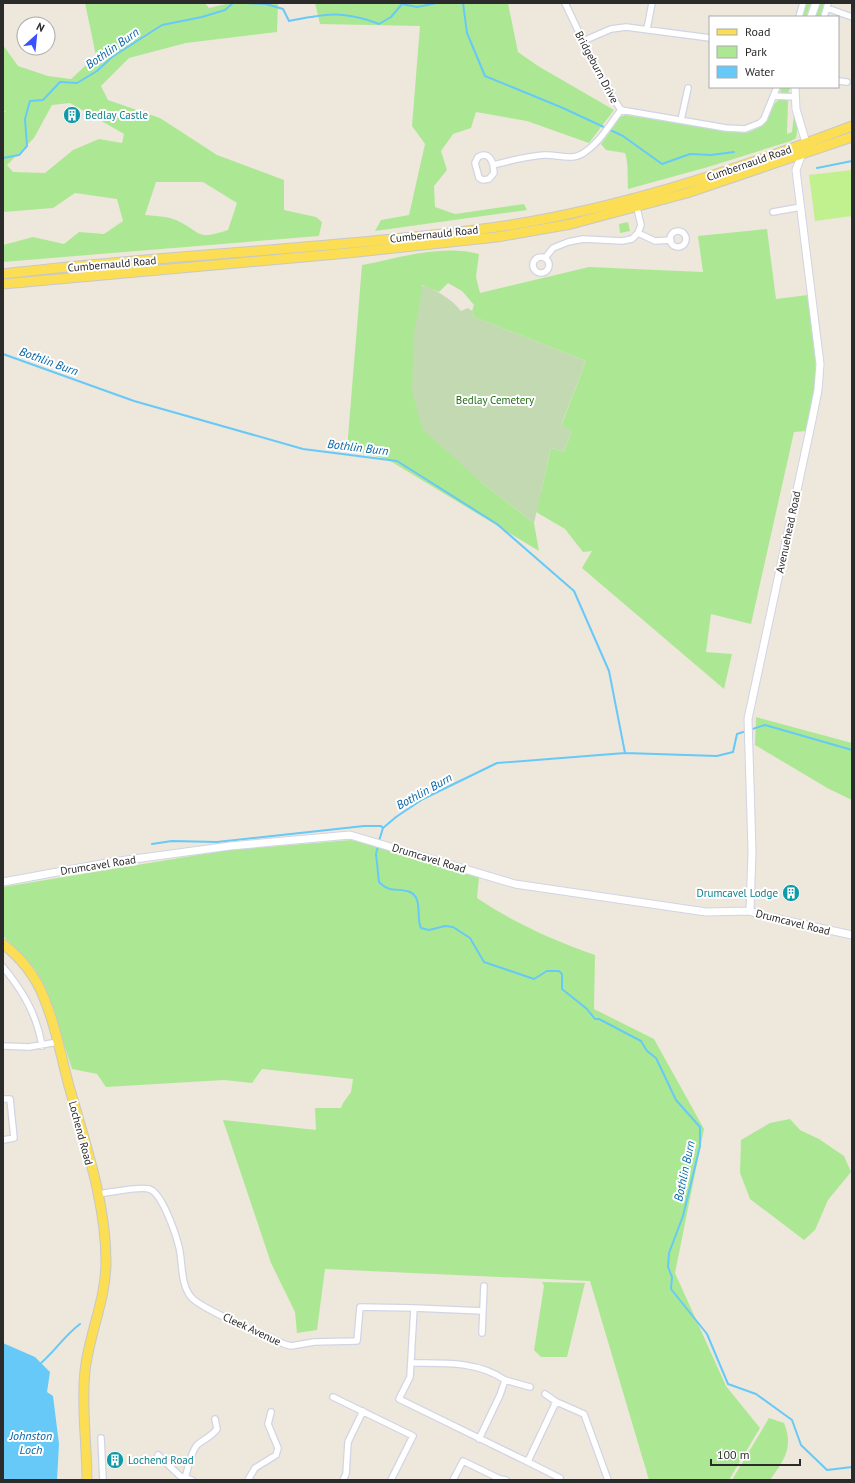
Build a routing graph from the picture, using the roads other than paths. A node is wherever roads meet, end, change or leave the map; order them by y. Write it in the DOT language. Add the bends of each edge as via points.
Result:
graph roads {
  1 [pos="565,3"];
  2 [pos="652,3"];
  3 [pos="803,3"];
  4 [pos="816,3"];
  5 [pos="827,5"];
  6 [pos="799,16"];
  7 [pos="811,16"];
  8 [pos="824,16"];
  9 [pos="852,17"];
  10 [pos="647,29"];
  11 [pos="709,38"];
  12 [pos="583,41"];
  13 [pos="839,81"];
  14 [pos="847,82"];
  15 [pos="688,88"];
  16 [pos="777,88"];
  17 [pos="795,88"];
  18 [pos="774,96"];
  19 [pos="795,97"];
  20 [pos="621,110"];
  21 [pos="681,120"];
  22 [pos="852,126"];
  23 [pos="852,137"];
  24 [pos="806,143"];
  25 [pos="802,155"];
  26 [pos="493,165"];
  27 [pos="635,202"];
  28 [pos="801,207"];
  29 [pos="773,212"];
  30 [pos="638,233"];
  31 [pos="671,240"];
  32 [pos="545,258"];
  33 [pos="3,274"];
  34 [pos="3,284"];
  35 [pos="3,882"];
  36 [pos="750,911"];
  37 [pos="852,935"];
  38 [pos="3,944"];
  39 [pos="3,967"];
  40 [pos="58,1042"];
  41 [pos="3,1046"];
  42 [pos="42,1046"];
  43 [pos="3,1099"];
  44 [pos="3,1140"];
  45 [pos="97,1194"];
  46 [pos="484,1286"];
  47 [pos="414,1308"];
  48 [pos="483,1311"];
  49 [pos="482,1333"];
  50 [pos="412,1363"];
  51 [pos="505,1380"];
  52 [pos="530,1387"];
  53 [pos="545,1394"];
  54 [pos="333,1397"];
  55 [pos="558,1403"];
  56 [pos="363,1411"];
  57 [pos="271,1412"];
  58 [pos="215,1419"];
  59 [pos="101,1438"];
  60 [pos="479,1439"];
  61 [pos="158,1455"];
  62 [pos="526,1461"];
  63 [pos="560,1478"];
  64 [pos="185,1479"];
  65 [pos="87,1480"];
  66 [pos="103,1480"];
  67 [pos="192,1480"];
  68 [pos="248,1480"];
  69 [pos="343,1480"];
  70 [pos="391,1480"];
  71 [pos="453,1480"];
  72 [pos="506,1480"];
  73 [pos="608,1480"];
  1 -- 12 [label="street, Bridgeburn Drive"];
  2 -- 10 [label="street"];
  3 -- 6 [label="street"];
  4 -- 7 [label="street"];
  5 -- 8 [label="street"];
  5 -- 9 [label="street"];
  10 -- 11 [label="street"];
  10 -- 12 [label="street" via="619,28"];
  12 -- 20 [label="street, Bridgeburn Drive" via="602,81"];
  13 -- 14 [label="street"];
  15 -- 21 [label="street"];
  16 -- 18 [label="street, Bridgeburn Drive"];
  17 -- 19 [label="street"];
  18 -- 19 [label="street"];
  18 -- 21 [label="street, Bridgeburn Drive" via="764,119 745,129"];
  19 -- 24 [label="street"];
  20 -- 21 [label="street, Bridgeburn Drive"];
  20 -- 26 [label="street" via="592,147 578,156 564,158 545,155"];
  22 -- 24 [label="main road, Cumbernauld Road"];
  23 -- 25 [label="main road, Cumbernauld Road"];
  24 -- 25 [label="street, Avenuehead Road"];
  24 -- 27 [label="main road, Cumbernauld Road"];
  25 -- 27 [label="main road, Cumbernauld Road" via="687,193"];
  25 -- 28 [label="street, Avenuehead Road" via="796,170"];
  26 -- 26 [label="street" via="492,177 486,180 479,178 475,163 478,156 487,155"];
  27 -- 30 [label="street" via="641,225"];
  27 -- 33 [label="main road, Cumbernauld Road" via="476,230 349,244"];
  27 -- 34 [label="main road, Cumbernauld Road" via="571,224 505,236"];
  28 -- 29 [label="street"];
  28 -- 36 [label="street, Avenuehead Road" via="820,377 748,719 752,850"];
  30 -- 31 [label="street" via="655,241"];
  30 -- 32 [label="street" via="626,241 588,239 568,242 553,248"];
  35 -- 36 [label="street, Drumcavel Road" via="105,863 230,846 350,835 515,884 706,912"];
  36 -- 37 [label="street, Drumcavel Road"];
  38 -- 40 [label="main road, Lochend Road" via="34,978 44,998"];
  39 -- 42 [label="street" via="17,984 34,1013"];
  40 -- 42 [label="street"];
  40 -- 45 [label="main road, Lochend Road"];
  41 -- 42 [label="street"];
  43 -- 44 [label="street" via="10,1099 14,1138"];
  45 -- 47 [label="street, Cleek Avenue" via="149,1189 156,1193 163,1204 179,1247 183,1276 192,1299 284,1344 291,1346 314,1342 357,1342 360,1307"];
  45 -- 65 [label="main road, Lochend Road" via="105,1239 106,1264 102,1302 85,1372"];
  46 -- 48 [label="street"];
  47 -- 48 [label="street"];
  47 -- 50 [label="street"];
  48 -- 49 [label="street"];
  50 -- 51 [label="street" via="470,1366"];
  50 -- 60 [label="street" via="410,1377 399,1399"];
  51 -- 52 [label="street"];
  51 -- 60 [label="street"];
  53 -- 55 [label="street"];
  54 -- 56 [label="street"];
  55 -- 62 [label="street" via="555,1404"];
  55 -- 73 [label="street" via="584,1414"];
  56 -- 69 [label="street" via="348,1442 346,1474"];
  56 -- 70 [label="street" via="413,1436"];
  57 -- 68 [label="street" via="268,1424 278,1448 276,1455 255,1468"];
  58 -- 64 [label="street" via="217,1429 194,1450"];
  59 -- 66 [label="street"];
  60 -- 62 [label="street"];
  61 -- 64 [label="street"];
  62 -- 63 [label="street"];
  64 -- 67 [label="street"];
  71 -- 72 [label="street" via="462,1461"];
}
